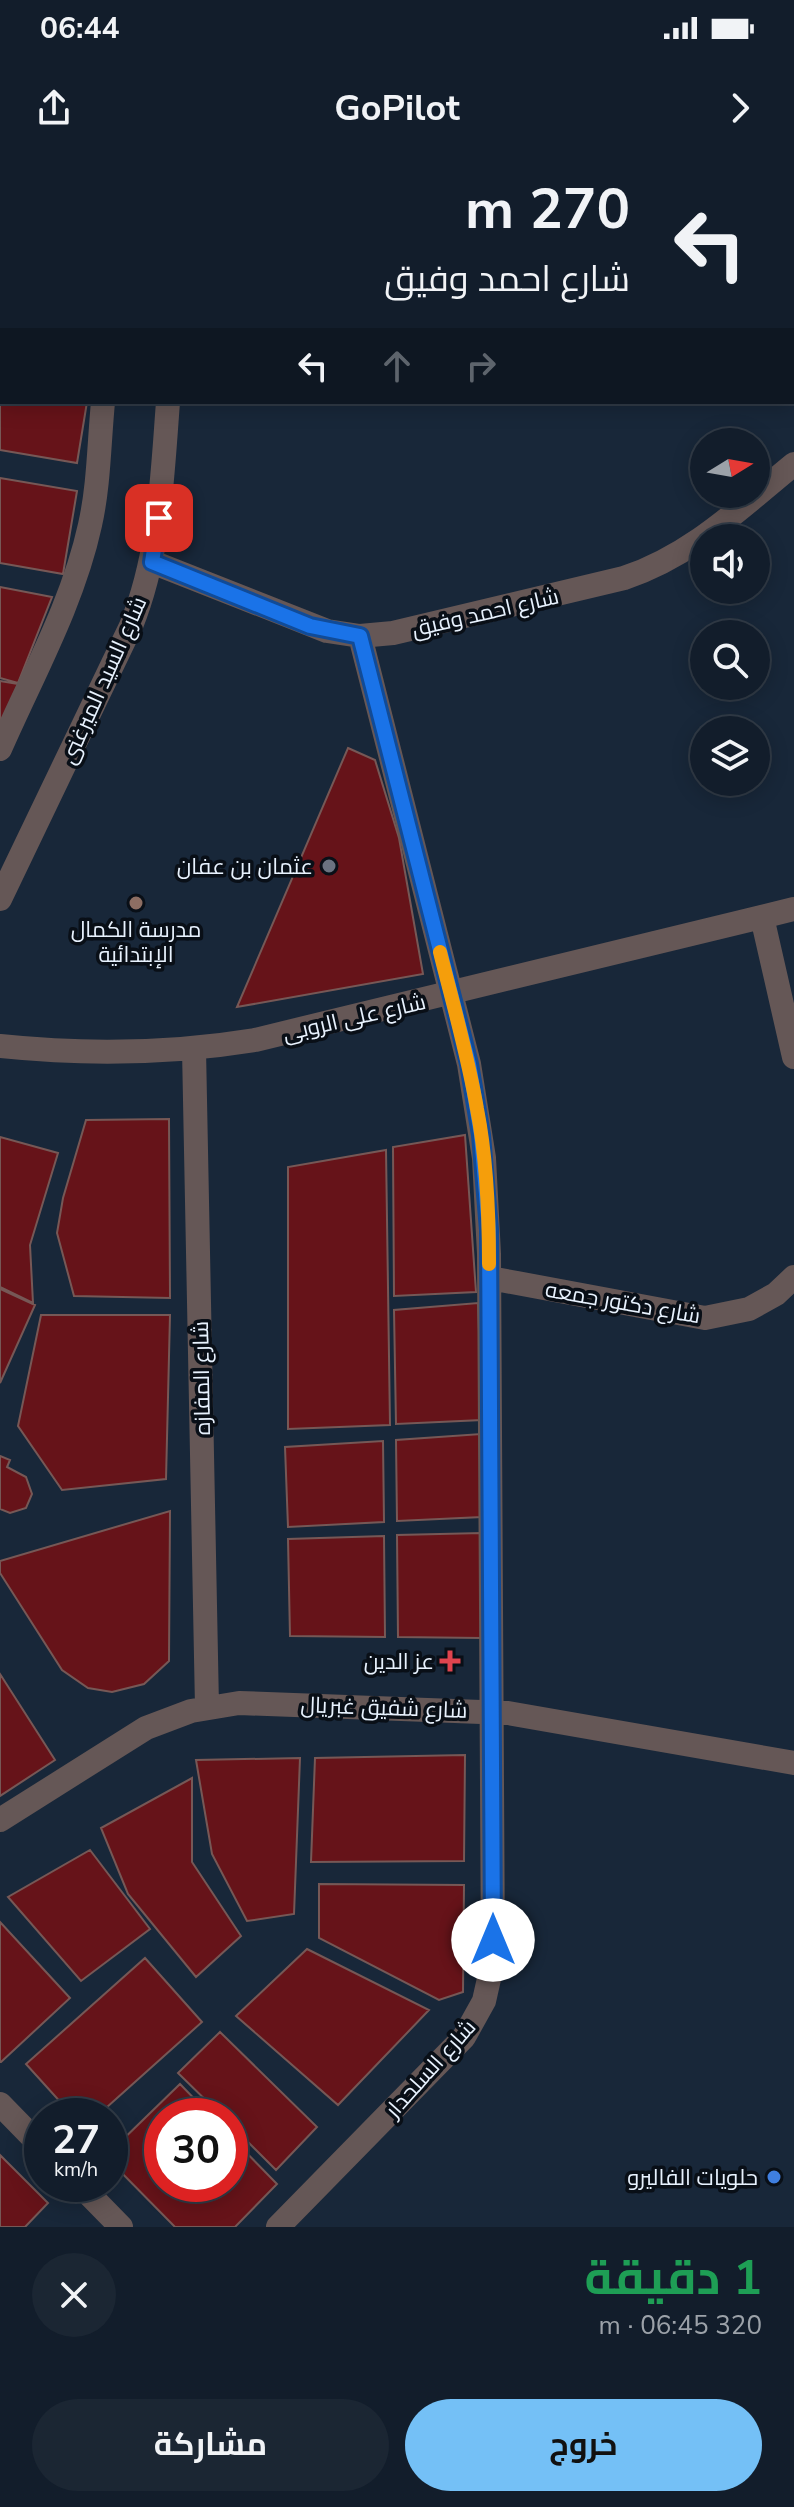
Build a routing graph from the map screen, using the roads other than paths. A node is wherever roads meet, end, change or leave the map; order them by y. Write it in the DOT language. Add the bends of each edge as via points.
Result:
graph roads {
  1 [pos="103,404"];
  2 [pos="168,404"];
  3 [pos="794,464"];
  4 [pos="152,562"];
  5 [pos="360,636"];
  6 [pos="0,749"];
  7 [pos="0,899"];
  8 [pos="794,909"];
  9 [pos="762,917"];
  10 [pos="451,994"];
  11 [pos="0,1046"];
  12 [pos="194,1049"];
  13 [pos="794,1057"];
  14 [pos="794,1277"];
  15 [pos="490,1278"];
  16 [pos="207,1707"];
  17 [pos="492,1711"];
  18 [pos="794,1763"];
  19 [pos="0,1820"];
  20 [pos="0,2104"];
  21 [pos="24,2129"];
  22 [pos="97,2202"];
  23 [pos="121,2227"];
  24 [pos="278,2227"];
  1 -- 6 [label="street" via="93,507 81,556"];
  2 -- 4 [label="street, شارع السيد الميرغنى"];
  3 -- 5 [label="street, شارع احمد وفيق" via="703,539 649,569 409,630"];
  4 -- 5 [label="street, شارع احمد وفيق" via="310,626"];
  4 -- 7 [label="street, شارع السيد الميرغنى" via="131,626"];
  5 -- 10 [label="street, شارع السلحدار"];
  8 -- 9 [label="street, شارع على الروبى"];
  9 -- 10 [label="street, شارع على الروبى"];
  9 -- 13 [label="street"];
  10 -- 12 [label="street, شارع على الروبى"];
  10 -- 15 [label="street, شارع السلحدار" via="481,1135"];
  11 -- 12 [label="street, شارع على الروبى" via="97,1053"];
  12 -- 16 [label="street, شارع المفازه"];
  14 -- 15 [label="street, شارع دكتور جمعه" via="749,1309 705,1318"];
  15 -- 17 [label="street, شارع السلحدار"];
  16 -- 17 [label="street, شارع شفيق غبريال" via="255,1703"];
  16 -- 19 [label="street, شارع شفيق غبريال" via="146,1728"];
  17 -- 18 [label="street, شارع شفيق غبريال"];
  17 -- 24 [label="street, شارع السلحدار" via="493,1961 484,2001 464,2037"];
  20 -- 21 [label="street"];
  22 -- 23 [label="street"];
}
